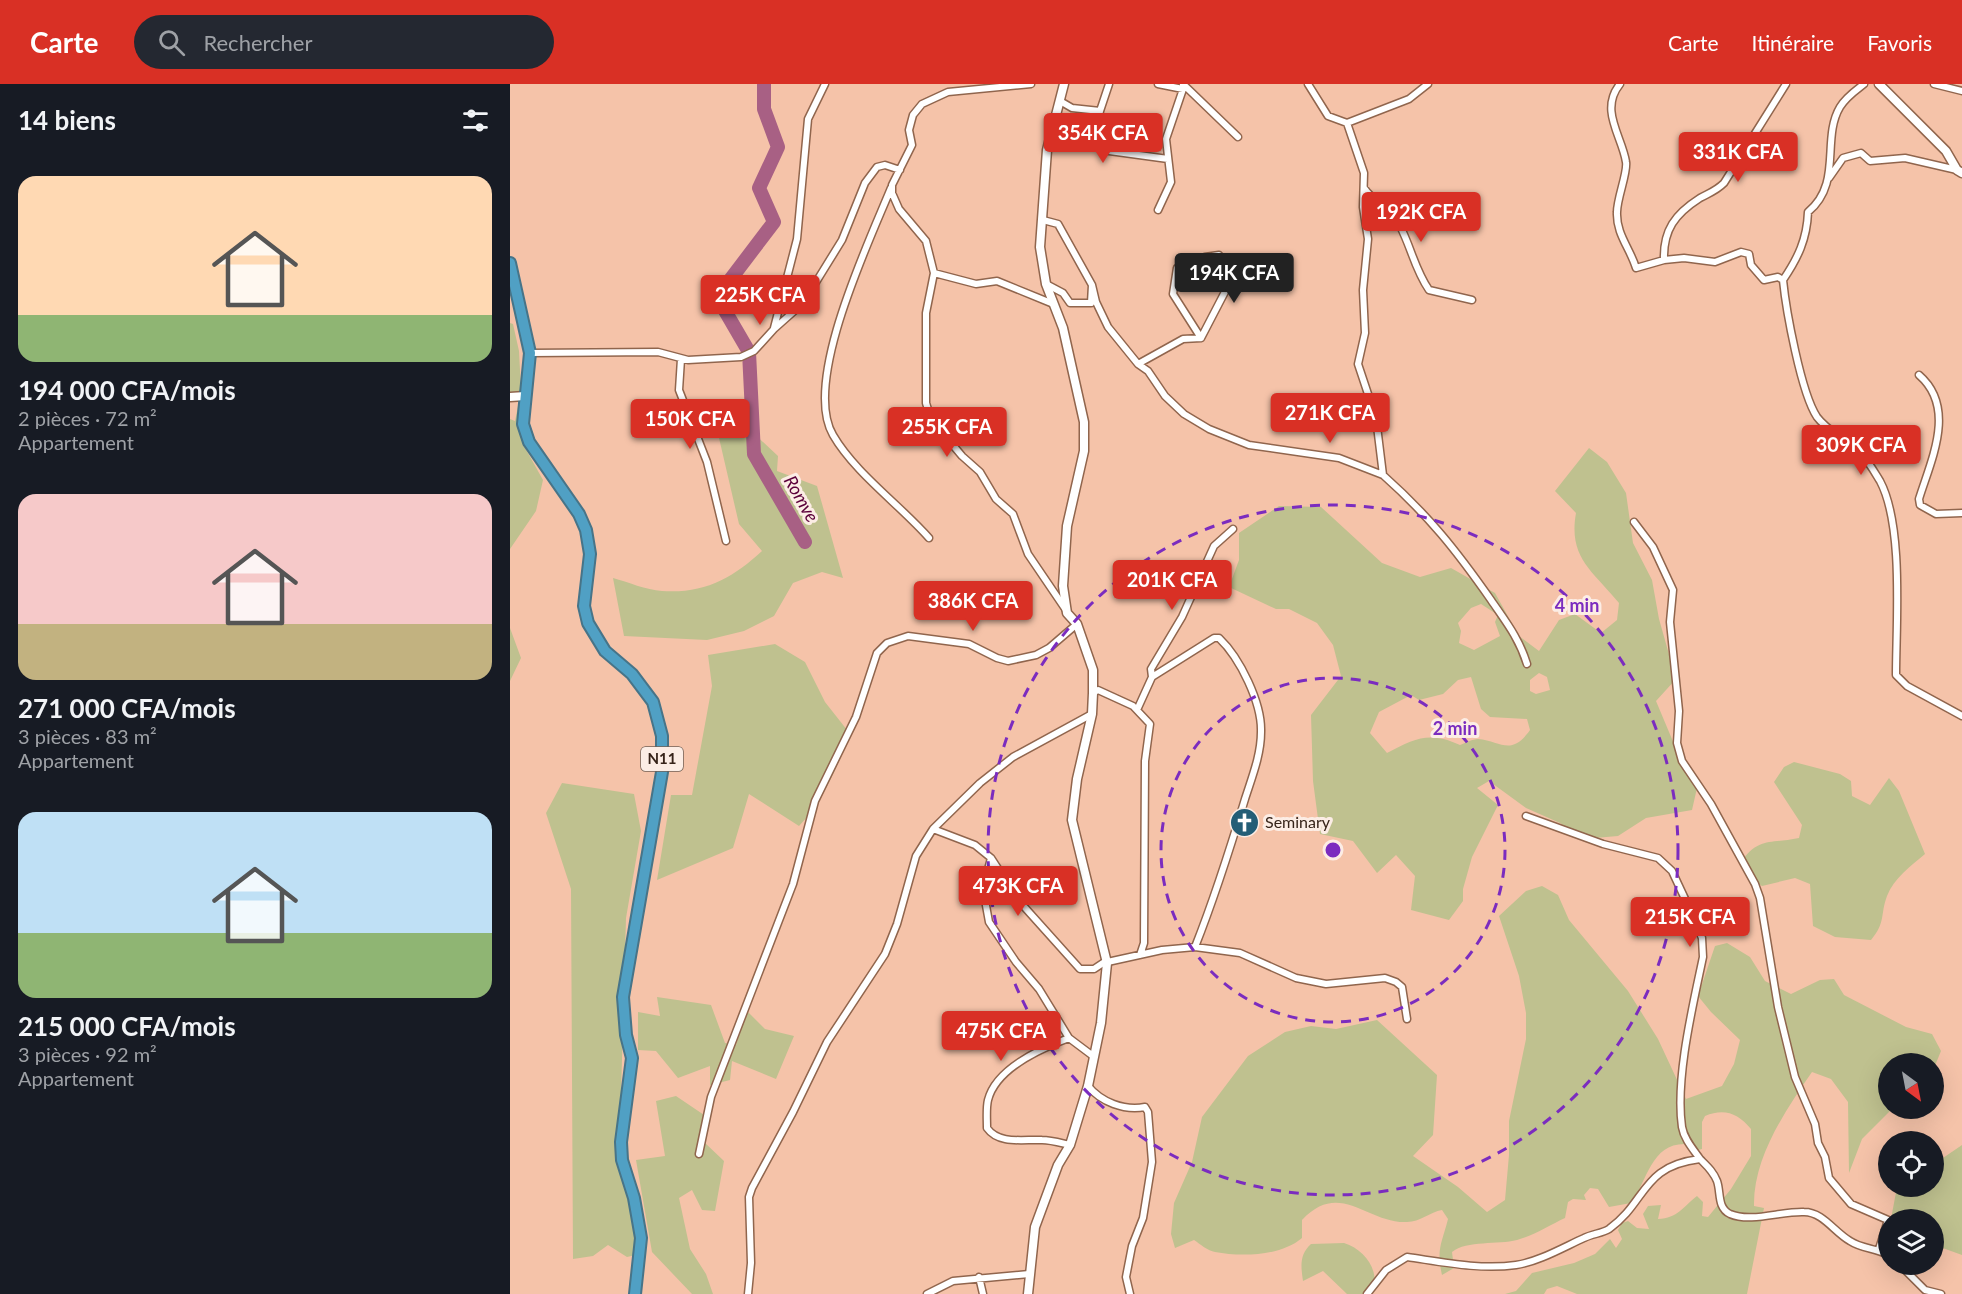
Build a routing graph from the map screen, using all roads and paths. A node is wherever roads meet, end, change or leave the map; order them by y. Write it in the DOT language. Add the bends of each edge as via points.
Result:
graph roads {
  1 [pos="825,84"];
  2 [pos="1031,84"];
  3 [pos="1064,84"];
  4 [pos="1109,84"];
  5 [pos="1158,84"];
  6 [pos="1308,84"];
  7 [pos="1428,84"];
  8 [pos="1620,84"];
  9 [pos="1786,84"];
  10 [pos="1864,84"];
  11 [pos="1879,84"];
  12 [pos="1934,84"];
  13 [pos="1182,86"];
  14 [pos="1962,91"];
  15 [pos="1060,101"];
  16 [pos="1100,111"];
  17 [pos="1347,123"];
  18 [pos="1238,137"];
  19 [pos="1168,159"];
  20 [pos="900,170"];
  21 [pos="1959,172"];
  22 [pos="1827,181"];
  23 [pos="892,185"];
  24 [pos="1364,188"];
  25 [pos="1158,210"];
  26 [pos="1043,220"];
  27 [pos="1664,260"];
  28 [pos="510,263"];
  29 [pos="934,273"];
  30 [pos="1783,280"];
  31 [pos="1046,284"];
  32 [pos="1092,285"];
  33 [pos="1472,300"];
  34 [pos="1051,303"];
  35 [pos="774,329"];
  36 [pos="1202,338"];
  37 [pos="530,353"];
  38 [pos="681,359"];
  39 [pos="1138,364"];
  40 [pos="1919,375"];
  41 [pos="525,396"];
  42 [pos="510,397"];
  43 [pos="1383,475"];
  44 [pos="1962,513"];
  45 [pos="1634,522"];
  46 [pos="1233,529"];
  47 [pos="929,538"];
  48 [pos="726,541"];
  49 [pos="1067,613"];
  50 [pos="1077,624"];
  51 [pos="1527,664"];
  52 [pos="1152,677"];
  53 [pos="1093,693"];
  54 [pos="1137,710"];
  55 [pos="1092,714"];
  56 [pos="1962,716"];
  57 [pos="1526,816"];
  58 [pos="933,829"];
  59 [pos="990,858"];
  60 [pos="1195,947"];
  61 [pos="1140,955"];
  62 [pos="1107,963"];
  63 [pos="1407,1019"];
  64 [pos="1069,1038"];
  65 [pos="1093,1056"];
  66 [pos="1088,1086"];
  67 [pos="1070,1145"];
  68 [pos="699,1154"];
  69 [pos="1700,1159"];
  70 [pos="1878,1216"];
  71 [pos="1878,1249"];
  72 [pos="1029,1274"];
  73 [pos="1910,1275"];
  74 [pos="979,1277"];
  75 [pos="635,1294"];
  76 [pos="748,1294"];
  77 [pos="927,1294"];
  78 [pos="983,1294"];
  79 [pos="1028,1294"];
  80 [pos="1130,1294"];
  81 [pos="1367,1294"];
  82 [pos="1941,1294"];
  1 -- 35 [label="street" via="808,119 796,239"];
  2 -- 20 [label="street" via="933,97 913,116 909,130 912,145"];
  3 -- 15 [label="main road"];
  4 -- 16 [label="street"];
  5 -- 13 [label="street"];
  6 -- 17 [label="street" via="1328,116"];
  7 -- 17 [label="street" via="1409,99"];
  8 -- 27 [label="street" via="1612,96 1612,110 1613,127 1626,160 1616,214 1621,240 1632,252 1636,268"];
  9 -- 27 [label="street" via="1724,183 1678,214 1666,233"];
  10 -- 22 [label="street" via="1839,109"];
  11 -- 21 [label="main road" via="1946,151"];
  12 -- 14 [label="street"];
  13 -- 18 [label="street"];
  13 -- 19 [label="street" via="1166,140"];
  15 -- 16 [label="street" via="1072,108"];
  15 -- 26 [label="main road" via="1047,150"];
  16 -- 19 [label="street" via="1096,139 1102,150"];
  17 -- 24 [label="street" via="1365,173"];
  19 -- 25 [label="street" via="1171,182"];
  20 -- 23 [label="street"];
  20 -- 35 [label="street" via="885,165 877,167 865,183 842,240 813,287 801,305"];
  21 -- 22 [label="street" via="1905,158 1870,161 1861,153 1843,158"];
  22 -- 30 [label="street" via="1822,201 1808,212 1807,233"];
  23 -- 29 [label="street" via="899,209 926,241"];
  23 -- 47 [label="street" via="837,330 825,383 827,412 832,434 852,460"];
  24 -- 33 [label="street" via="1398,223 1429,290"];
  24 -- 43 [label="street" via="1368,240 1363,290 1365,333 1358,364 1376,418"];
  26 -- 31 [label="main road" via="1040,247"];
  26 -- 32 [label="street" via="1058,224"];
  27 -- 30 [label="street" via="1715,262 1741,252 1749,254 1751,265 1764,280"];
  28 -- 37 [label="highway, N11"];
  29 -- 34 [label="street" via="976,284 997,281"];
  29 -- 49 [label="street" via="926,313 926,404 931,419 980,472 996,499 1013,514 1028,554"];
  30 -- 56 [label="street" via="1788,321 1817,418 1862,455 1881,483 1893,529 1897,567 1896,675 1907,686"];
  31 -- 32 [label="street" via="1063,293 1070,303 1079,305 1091,303"];
  31 -- 34 [label="main road"];
  32 -- 39 [label="street" via="1108,327"];
  34 -- 49 [label="main road" via="1062,328 1084,422 1084,451 1065,548 1063,585"];
  35 -- 38 [label="street" via="754,351 741,357"];
  36 -- 36 [label="street" via="1228,286 1217,260 1219,255 1181,265 1176,270 1173,294"];
  36 -- 39 [label="street" via="1183,339"];
  37 -- 38 [label="street" via="658,352"];
  37 -- 41 [label="highway, N11"];
  38 -- 48 [label="street" via="679,390 707,462"];
  39 -- 43 [label="street" via="1148,370 1165,396 1184,414 1209,429 1249,445 1339,458"];
  40 -- 44 [label="street" via="1935,394 1938,416 1935,455 1920,505 1936,514"];
  41 -- 42 [label="main road"];
  41 -- 75 [label="highway, N11" via="523,424 529,442 586,530 590,554 584,606 588,623 605,651 632,674 653,702 662,736 663,772 623,998 632,1058 622,1160 641,1238"];
  43 -- 51 [label="street" via="1421,508 1465,561 1520,642"];
  45 -- 70 [label="street" via="1653,547 1673,590 1670,622 1679,711 1677,743 1682,760 1711,804 1760,898 1778,1007 1795,1077 1826,1156 1829,1178 1851,1203"];
  46 -- 52 [label="street" via="1214,546 1205,562 1182,617 1151,669"];
  49 -- 50 [label="main road"];
  50 -- 53 [label="main road" via="1093,670"];
  50 -- 68 [label="street" via="1036,655 1008,661 969,644 908,636 887,643 877,653 856,717 815,801 793,884 711,1097"];
  52 -- 54 [label="street"];
  52 -- 60 [label="street" via="1219,638 1257,700 1258,756"];
  53 -- 54 [label="street" via="1098,690"];
  53 -- 55 [label="main road"];
  54 -- 61 [label="street" via="1150,724 1151,733 1145,761 1144,943"];
  55 -- 58 [label="street" via="1013,757"];
  55 -- 62 [label="main road" via="1072,820"];
  57 -- 69 [label="street" via="1612,847 1658,858 1672,871 1702,938 1682,1087 1682,1127"];
  58 -- 59 [label="street" via="975,845"];
  58 -- 76 [label="street" via="916,856 885,954 827,1042 752,1188"];
  59 -- 62 [label="street" via="1019,901 1080,969 1094,969"];
  59 -- 64 [label="street" via="983,889 989,922 1039,989"];
  60 -- 61 [label="street"];
  60 -- 63 [label="street" via="1240,953 1296,978 1326,984 1385,978 1402,987"];
  61 -- 62 [label="street"];
  62 -- 65 [label="main road"];
  64 -- 65 [label="street"];
  64 -- 67 [label="street" via="1017,1063 999,1082 988,1098 987,1128 1012,1141 1042,1140"];
  65 -- 66 [label="main road"];
  66 -- 67 [label="main road"];
  66 -- 80 [label="street" via="1096,1096 1111,1103 1135,1109 1145,1107 1148,1112 1152,1162 1143,1218 1126,1277"];
  67 -- 72 [label="main road" via="1035,1227"];
  69 -- 71 [label="street" via="1710,1168 1722,1207 1728,1214 1806,1211 1824,1219 1851,1242"];
  69 -- 81 [label="street" via="1681,1161 1650,1180 1608,1230 1516,1265 1444,1264 1407,1257 1386,1270"];
  72 -- 74 [label="street"];
  72 -- 79 [label="main road"];
  73 -- 82 [label="street" via="1925,1290"];
  74 -- 77 [label="street" via="953,1281"];
  74 -- 78 [label="street"];
}
